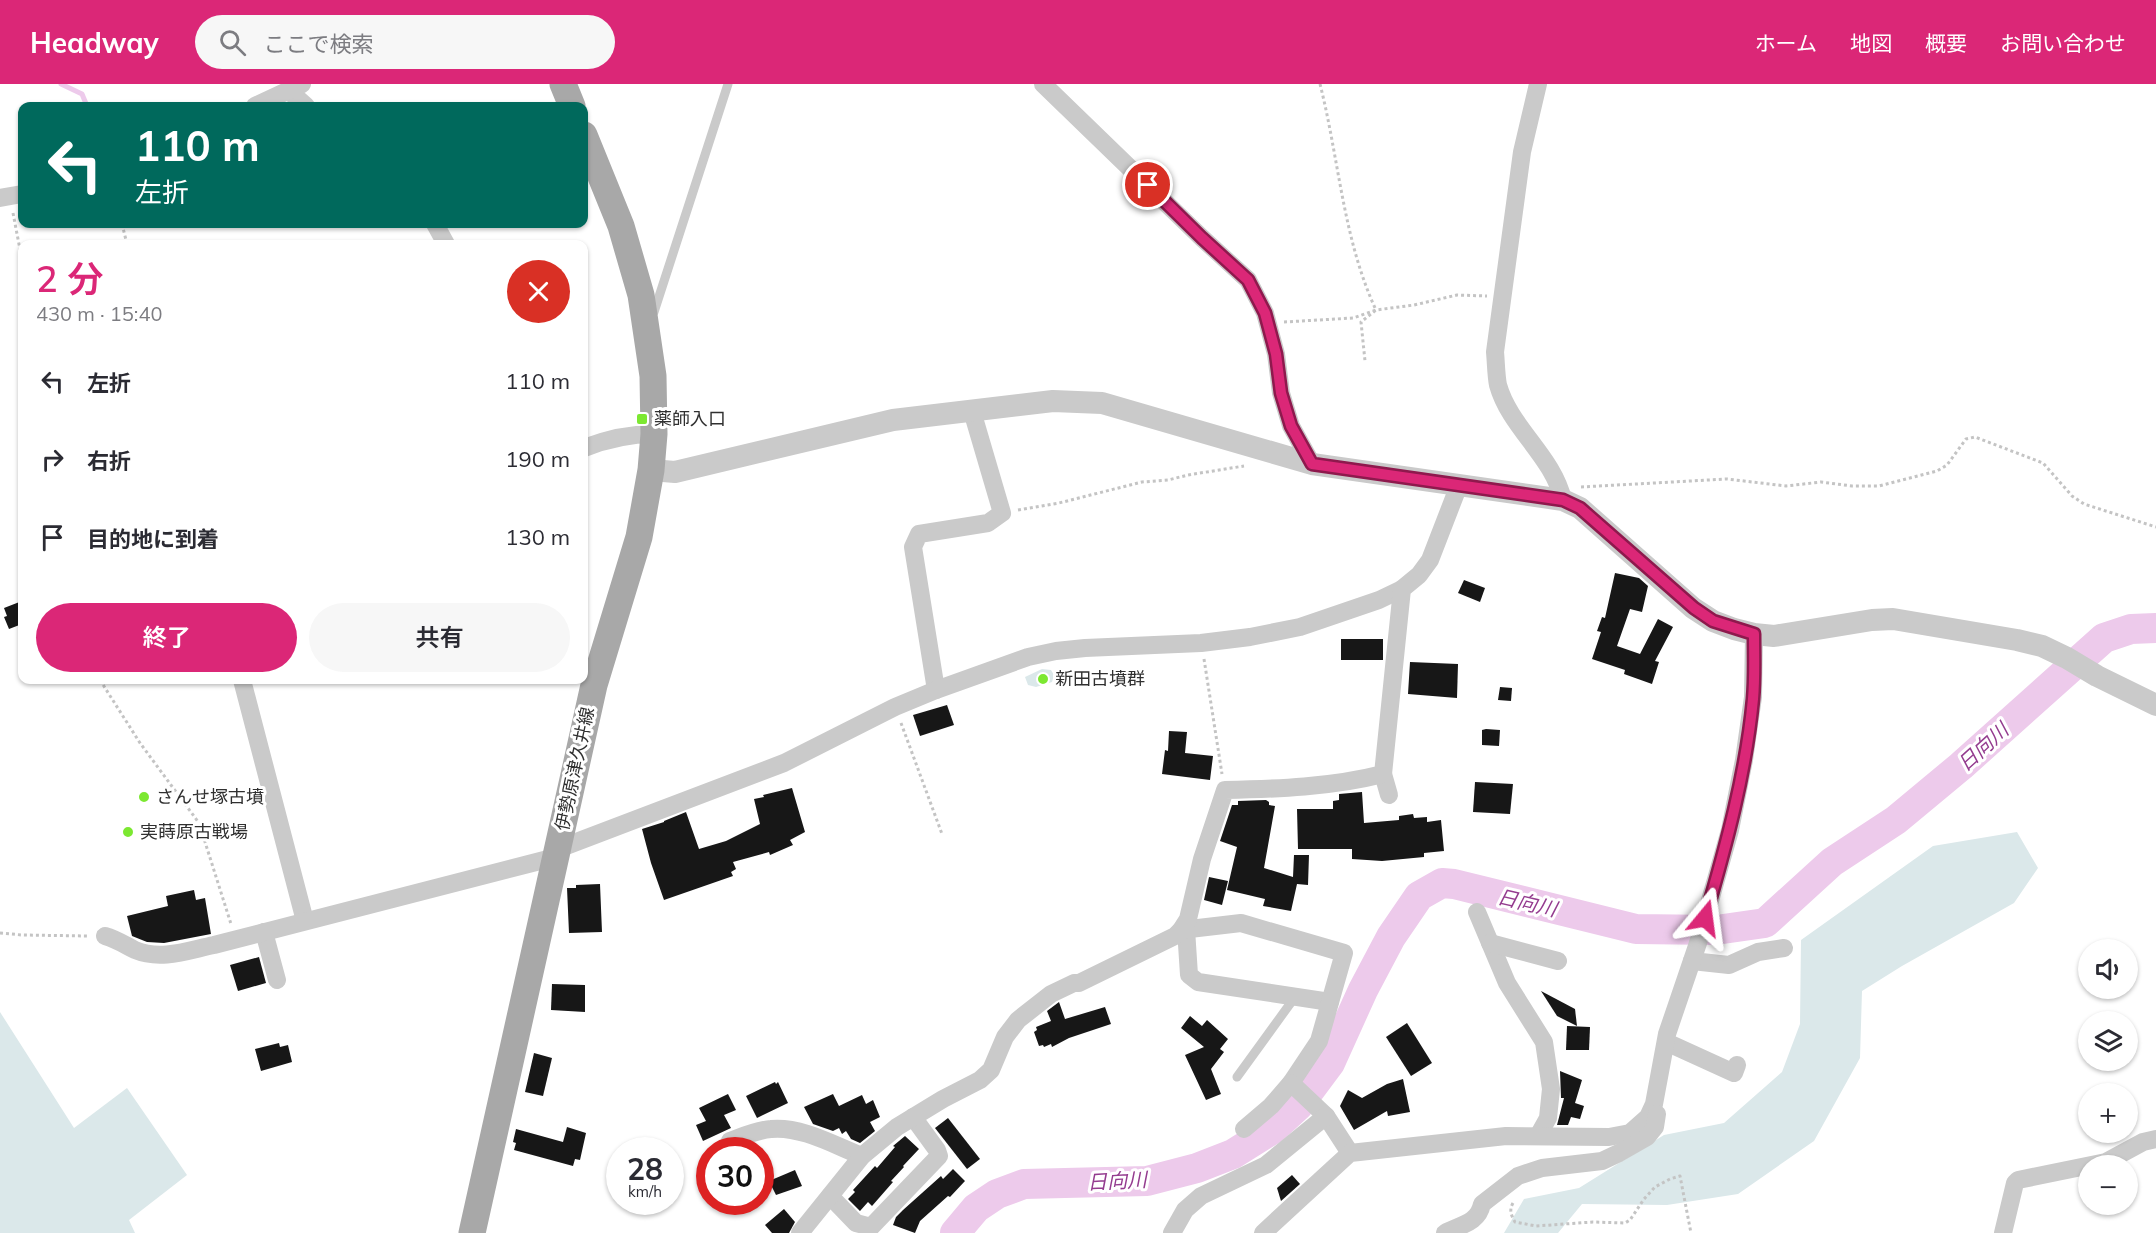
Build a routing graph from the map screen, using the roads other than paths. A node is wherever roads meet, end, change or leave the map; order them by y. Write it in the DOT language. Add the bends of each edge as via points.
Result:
graph roads {
  1 [pos="562,84"];
  2 [pos="728,84"];
  3 [pos="1043,84"];
  4 [pos="1538,84"];
  5 [pos="295,87"];
  6 [pos="263,102"];
  7 [pos="304,102"];
  8 [pos="570,102"];
  9 [pos="588,145"];
  10 [pos="645,317"];
  11 [pos="972,411"];
  12 [pos="654,434"];
  13 [pos="588,446"];
  14 [pos="1312,464"];
  15 [pos="651,470"];
  16 [pos="1460,485"];
  17 [pos="1562,494"];
  18 [pos="1402,588"];
  19 [pos="1754,634"];
  20 [pos="243,684"];
  21 [pos="936,690"];
  22 [pos="2156,705"];
  23 [pos="1383,774"];
  24 [pos="1389,795"];
  25 [pos="558,849"];
  26 [pos="1477,912"];
  27 [pos="305,921"];
  28 [pos="1183,930"];
  29 [pos="264,932"];
  30 [pos="105,936"];
  31 [pos="1490,943"];
  32 [pos="1775,951"];
  33 [pos="1558,961"];
  34 [pos="1692,962"];
  35 [pos="277,980"];
  36 [pos="1295,996"];
  37 [pos="1330,1002"];
  38 [pos="1666,1042"];
  39 [pos="1737,1065"];
  40 [pos="1237,1077"];
  41 [pos="1294,1085"];
  42 [pos="1654,1104"];
  43 [pos="1324,1113"];
  44 [pos="913,1117"];
  45 [pos="1244,1129"];
  46 [pos="741,1137"];
  47 [pos="1538,1137"];
  48 [pos="2156,1139"];
  49 [pos="1350,1153"];
  50 [pos="862,1156"];
  51 [pos="830,1196"];
  52 [pos="472,1233"];
  53 [pos="800,1233"];
  54 [pos="1172,1233"];
  55 [pos="1263,1233"];
  56 [pos="1445,1233"];
  57 [pos="2003,1233"];
  1 -- 8 [label="main road"];
  2 -- 10 [label="lane" via="654,312"];
  3 -- 14 [label="street" via="1248,280 1268,323 1291,426"];
  4 -- 17 [label="street" via="1521,152 1495,352 1498,384 1509,410 1550,467"];
  5 -- 6 [label="street"];
  5 -- 7 [label="street"];
  9 -- 10 [label="main road, 伊勢原津久井線" via="621,226"];
  10 -- 12 [label="main road, 伊勢原津久井線" via="653,376"];
  11 -- 14 [label="street" via="1053,401 1102,403"];
  11 -- 15 [label="street" via="893,420 675,472"];
  11 -- 21 [label="street" via="1002,513 988,523 919,534 913,547"];
  12 -- 13 [label="street" via="634,434"];
  12 -- 15 [label="main road, 伊勢原津久井線"];
  14 -- 16 [label="street"];
  15 -- 25 [label="main road, 伊勢原津久井線" via="639,537 594,685"];
  16 -- 17 [label="street"];
  16 -- 18 [label="street" via="1430,560"];
  17 -- 19 [label="street" via="1694,608 1713,621"];
  18 -- 21 [label="street" via="1300,627 1201,643 1056,651"];
  18 -- 23 [label="street"];
  19 -- 22 [label="street" via="1774,636 1893,619 2017,640 2042,646"];
  19 -- 34 [label="street" via="1753,697 1744,760 1730,831"];
  20 -- 27 [label="street"];
  21 -- 25 [label="street" via="784,763"];
  23 -- 24 [label="street"];
  23 -- 28 [label="street" via="1287,788 1225,790"];
  25 -- 27 [label="street" via="548,859"];
  25 -- 52 [label="main road, 伊勢原津久井線"];
  26 -- 31 [label="street"];
  27 -- 29 [label="street"];
  28 -- 36 [label="street" via="1189,975 1198,982"];
  28 -- 37 [label="street" via="1241,923 1344,953"];
  28 -- 44 [label="street" via="1045,998 1018,1020 1005,1037 991,1070 980,1080"];
  29 -- 30 [label="street" via="158,956"];
  29 -- 35 [label="street"];
  31 -- 33 [label="street"];
  31 -- 47 [label="street" via="1507,983 1544,1042 1551,1089 1548,1118"];
  32 -- 34 [label="street" via="1758,952 1729,965"];
  34 -- 38 [label="street"];
  36 -- 37 [label="street"];
  36 -- 40 [label="lane"];
  37 -- 41 [label="street" via="1319,1041"];
  38 -- 39 [label="street" via="1734,1073"];
  38 -- 42 [label="street"];
  41 -- 43 [label="street"];
  41 -- 45 [label="street"];
  42 -- 47 [label="street" via="1639,1126 1621,1136"];
  42 -- 56 [label="street" via="1655,1127 1647,1137 1602,1161 1542,1168 1518,1176 1482,1204 1467,1225"];
  43 -- 49 [label="street"];
  43 -- 54 [label="street" via="1266,1165 1201,1196 1185,1210"];
  44 -- 50 [label="street"];
  44 -- 51 [label="street" via="939,1156 871,1227 856,1223"];
  46 -- 50 [label="street" via="772,1128 789,1129"];
  47 -- 49 [label="street" via="1506,1136"];
  48 -- 57 [label="street" via="2106,1162 2018,1180"];
  49 -- 55 [label="street"];
  50 -- 51 [label="street"];
  51 -- 53 [label="street"];
}
